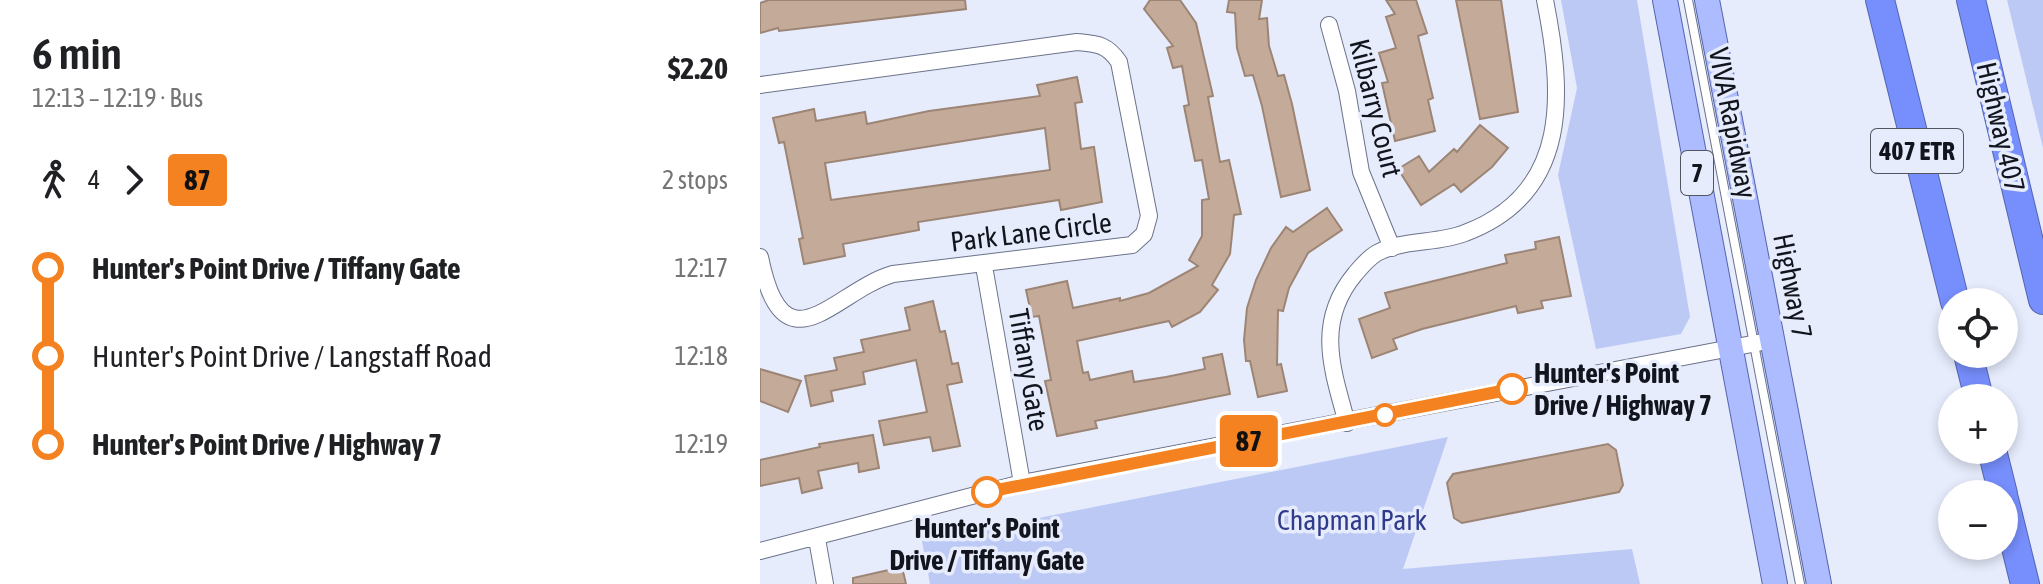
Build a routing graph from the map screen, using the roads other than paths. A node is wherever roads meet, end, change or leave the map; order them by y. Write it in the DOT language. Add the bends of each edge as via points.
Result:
graph roads {
  1 [pos="1545,0"];
  2 [pos="1665,0"];
  3 [pos="1688,0"];
  4 [pos="1707,0"];
  5 [pos="1880,0"];
  6 [pos="1971,0"];
  7 [pos="1329,25"];
  8 [pos="760,85"];
  9 [pos="1392,248"];
  10 [pos="760,257"];
  11 [pos="984,266"];
  12 [pos="1952,288"];
  13 [pos="2043,300"];
  14 [pos="1752,343"];
  15 [pos="1347,423"];
  16 [pos="1022,483"];
  17 [pos="817,539"];
  18 [pos="760,551"];
  19 [pos="2018,556"];
  20 [pos="825,584"];
  21 [pos="1775,584"];
  22 [pos="1800,584"];
  23 [pos="1819,584"];
  24 [pos="2025,584"];
  1 -- 9 [label="street" via="1558,113 1553,139 1533,180 1490,222 1463,235"];
  2 -- 14 [label="main road, Highway 7 / 7"];
  3 -- 14 [label="lane, VIVA Rapidway"];
  4 -- 14 [label="main road, Highway 7 / 7"];
  5 -- 12 [label="highway, 407 ETR"];
  6 -- 13 [label="highway, Highway 407 / 407 ETR"];
  7 -- 9 [label="street, Kilbarry Court" via="1361,172"];
  8 -- 11 [label="street, Park Lane Circle" via="1077,42 1110,48 1119,62 1149,216 1144,234 1124,247"];
  9 -- 15 [label="street" via="1365,263 1335,303 1330,349"];
  10 -- 11 [label="street, Park Lane Circle" via="774,300 793,317 806,319 822,315 880,278"];
  11 -- 16 [label="street, Tiffany Gate"];
  14 -- 15 [label="street"];
  14 -- 21 [label="main road, Highway 7 / 7"];
  14 -- 22 [label="lane, VIVA Rapidway"];
  14 -- 23 [label="main road, Highway 7 / 7"];
  15 -- 16 [label="street"];
  16 -- 17 [label="street"];
  17 -- 18 [label="street"];
  17 -- 20 [label="street"];
  19 -- 24 [label="highway"];
}
